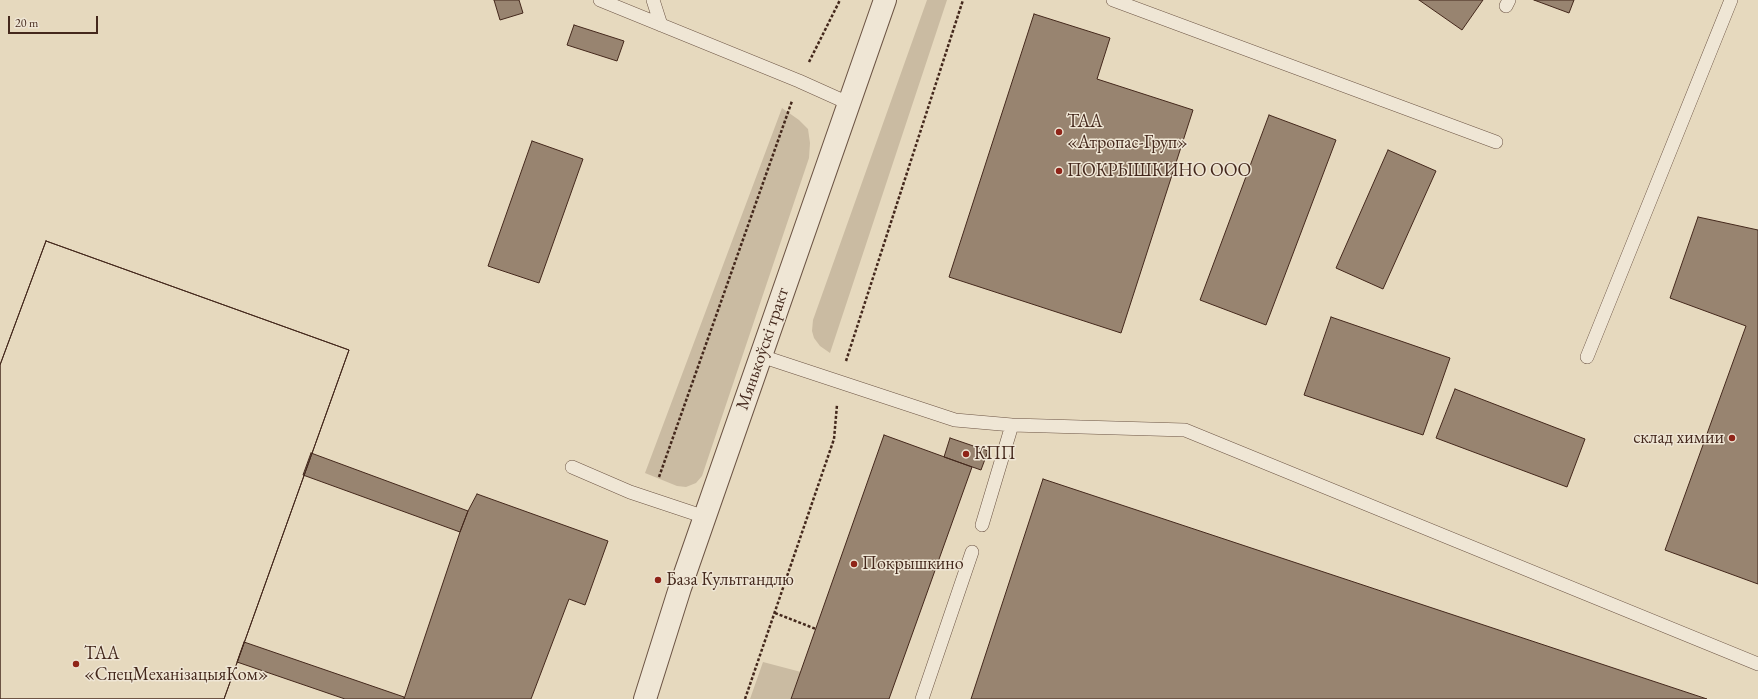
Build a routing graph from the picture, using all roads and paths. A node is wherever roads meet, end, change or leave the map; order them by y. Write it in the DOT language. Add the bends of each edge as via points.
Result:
graph roads {
  1 [pos="600,0"];
  2 [pos="653,0"];
  3 [pos="840,0"];
  4 [pos="885,0"];
  5 [pos="963,0"];
  6 [pos="1113,0"];
  7 [pos="1731,0"];
  8 [pos="661,25"];
  9 [pos="799,81"];
  10 [pos="848,103"];
  11 [pos="1496,142"];
  12 [pos="761,356"];
  13 [pos="1587,357"];
  14 [pos="839,381"];
  15 [pos="1012,425"];
  16 [pos="572,468"];
  17 [pos="652,499"];
  18 [pos="704,518"];
  19 [pos="982,525"];
  20 [pos="972,552"];
  21 [pos="775,614"];
  22 [pos="816,629"];
  23 [pos="1758,664"];
  24 [pos="645,699"];
  25 [pos="744,699"];
  26 [pos="922,699"];
  1 -- 8 [label="lane"];
  2 -- 8 [label="lane"];
  3 -- 9 [label="path"];
  4 -- 10 [label="street, Мянькоўскі тракт"];
  5 -- 14 [label="path"];
  6 -- 11 [label="lane"];
  7 -- 13 [label="lane"];
  8 -- 9 [label="lane"];
  9 -- 10 [label="lane"];
  9 -- 17 [label="path"];
  10 -- 12 [label="street, Мянькоўскі тракт"];
  12 -- 14 [label="lane"];
  12 -- 18 [label="street, Мянькоўскі тракт"];
  14 -- 15 [label="lane" via="955,420"];
  14 -- 21 [label="path" via="834,439"];
  15 -- 19 [label="lane"];
  15 -- 23 [label="lane" via="1185,430"];
  16 -- 17 [label="lane"];
  17 -- 18 [label="lane"];
  18 -- 24 [label="street, Мянькоўскі тракт"];
  20 -- 26 [label="lane"];
  21 -- 22 [label="path"];
  21 -- 25 [label="path"];
}
